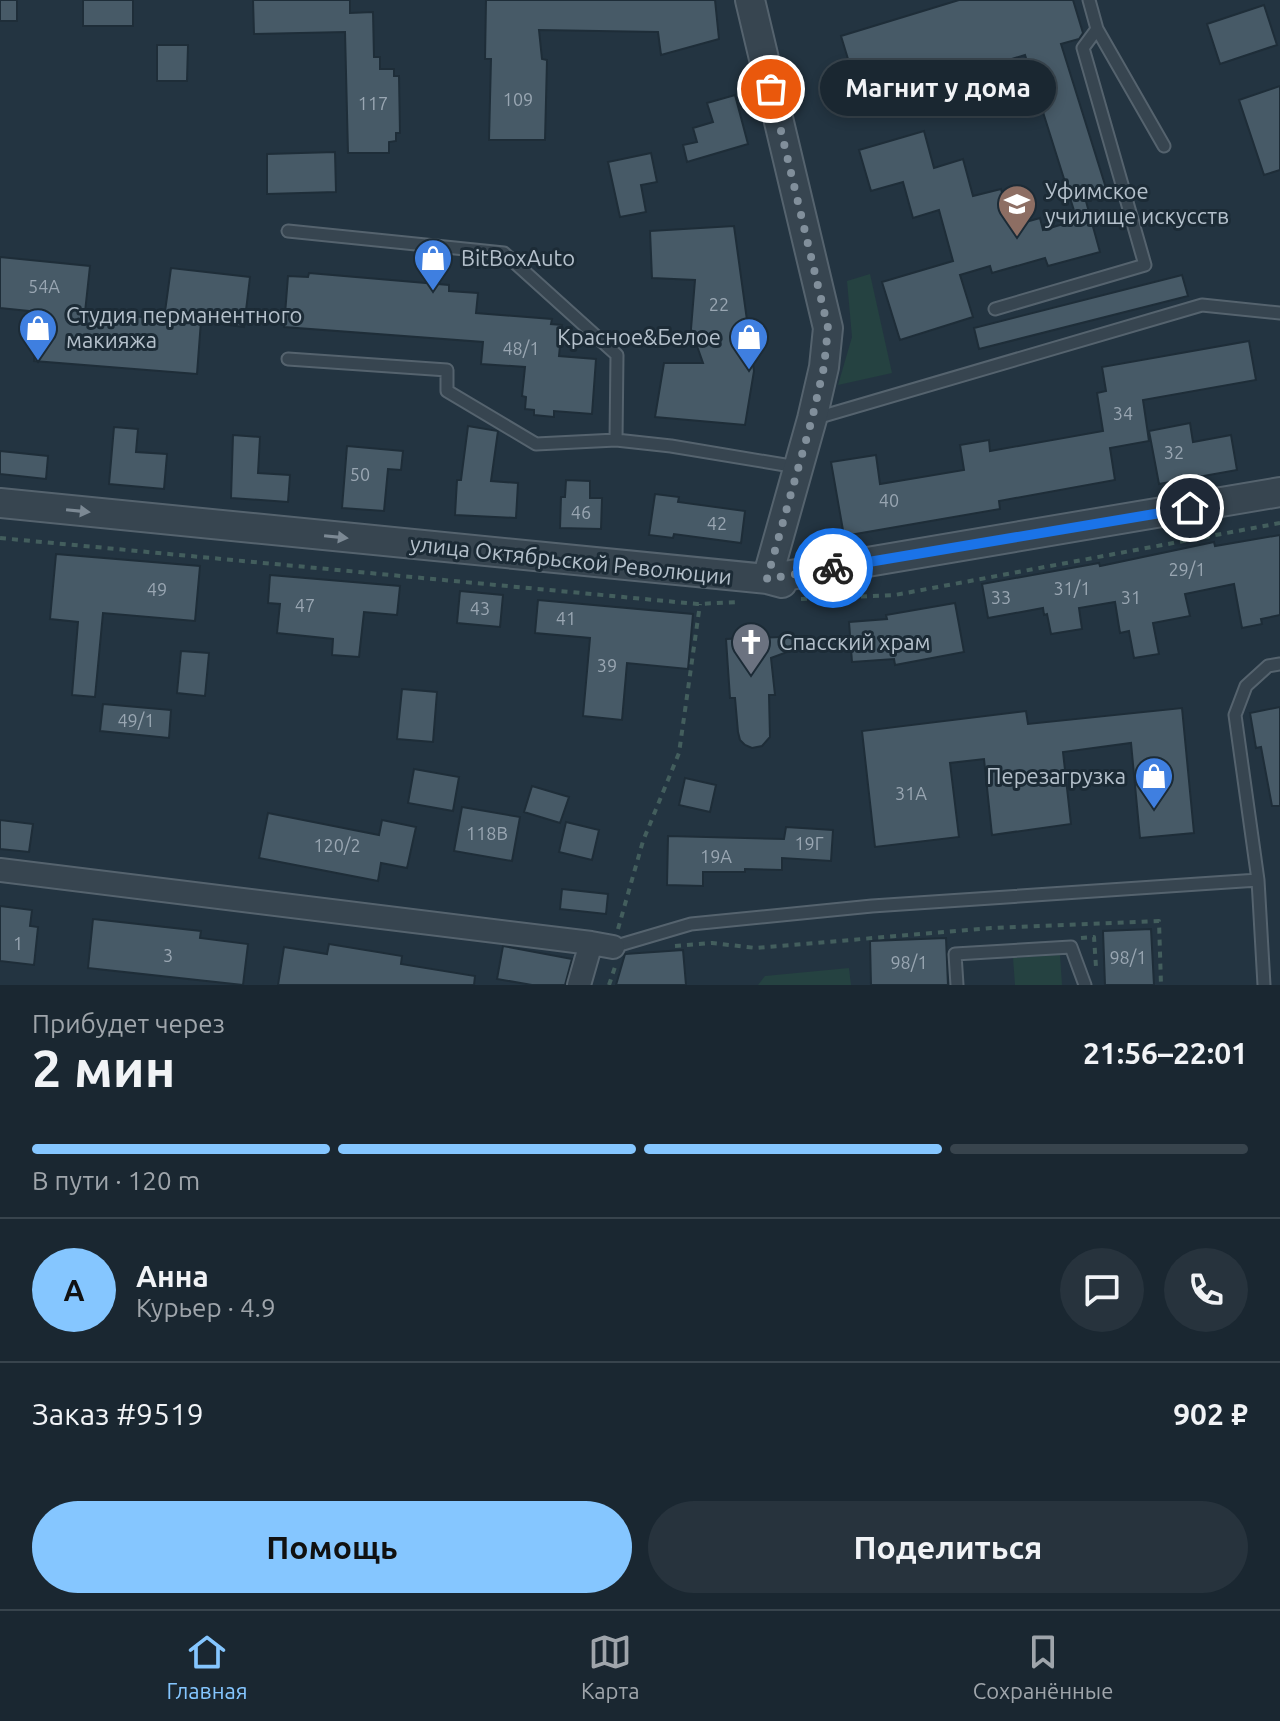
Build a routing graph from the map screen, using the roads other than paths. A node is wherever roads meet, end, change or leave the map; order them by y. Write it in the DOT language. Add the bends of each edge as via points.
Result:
graph roads {
  1 [pos="750,0"];
  2 [pos="1089,0"];
  3 [pos="1097,29"];
  4 [pos="1164,146"];
  5 [pos="288,231"];
  6 [pos="995,309"];
  7 [pos="1280,313"];
  8 [pos="288,359"];
  9 [pos="812,419"];
  10 [pos="616,440"];
  11 [pos="797,467"];
  12 [pos="1280,492"];
  13 [pos="0,503"];
  14 [pos="1280,505"];
  15 [pos="767,579"];
  16 [pos="1280,664"];
  17 [pos="0,870"];
  18 [pos="1258,880"];
  19 [pos="602,945"];
  20 [pos="579,985"];
  21 [pos="957,985"];
  22 [pos="1085,985"];
  23 [pos="1264,985"];
  1 -- 9 [label="street" via="828,328"];
  2 -- 3 [label="lane"];
  3 -- 4 [label="lane"];
  3 -- 6 [label="lane" via="1083,48 1145,265"];
  5 -- 10 [label="lane" via="504,253 617,355"];
  7 -- 9 [label="lane" via="1202,305"];
  8 -- 10 [label="lane" via="447,370 447,391 536,444"];
  9 -- 11 [label="street"];
  10 -- 11 [label="lane"];
  11 -- 15 [label="street"];
  12 -- 15 [label="street, улица Октябрьской Революции"];
  13 -- 15 [label="street, улица Октябрьской Революции, one-way"];
  14 -- 15 [label="street" via="800,587"];
  16 -- 18 [label="lane" via="1268,666 1246,686 1235,715"];
  17 -- 19 [label="street"];
  18 -- 19 [label="lane" via="872,906 691,924"];
  18 -- 23 [label="lane"];
  19 -- 20 [label="street"];
  21 -- 22 [label="lane" via="955,954 1071,947"];
}
